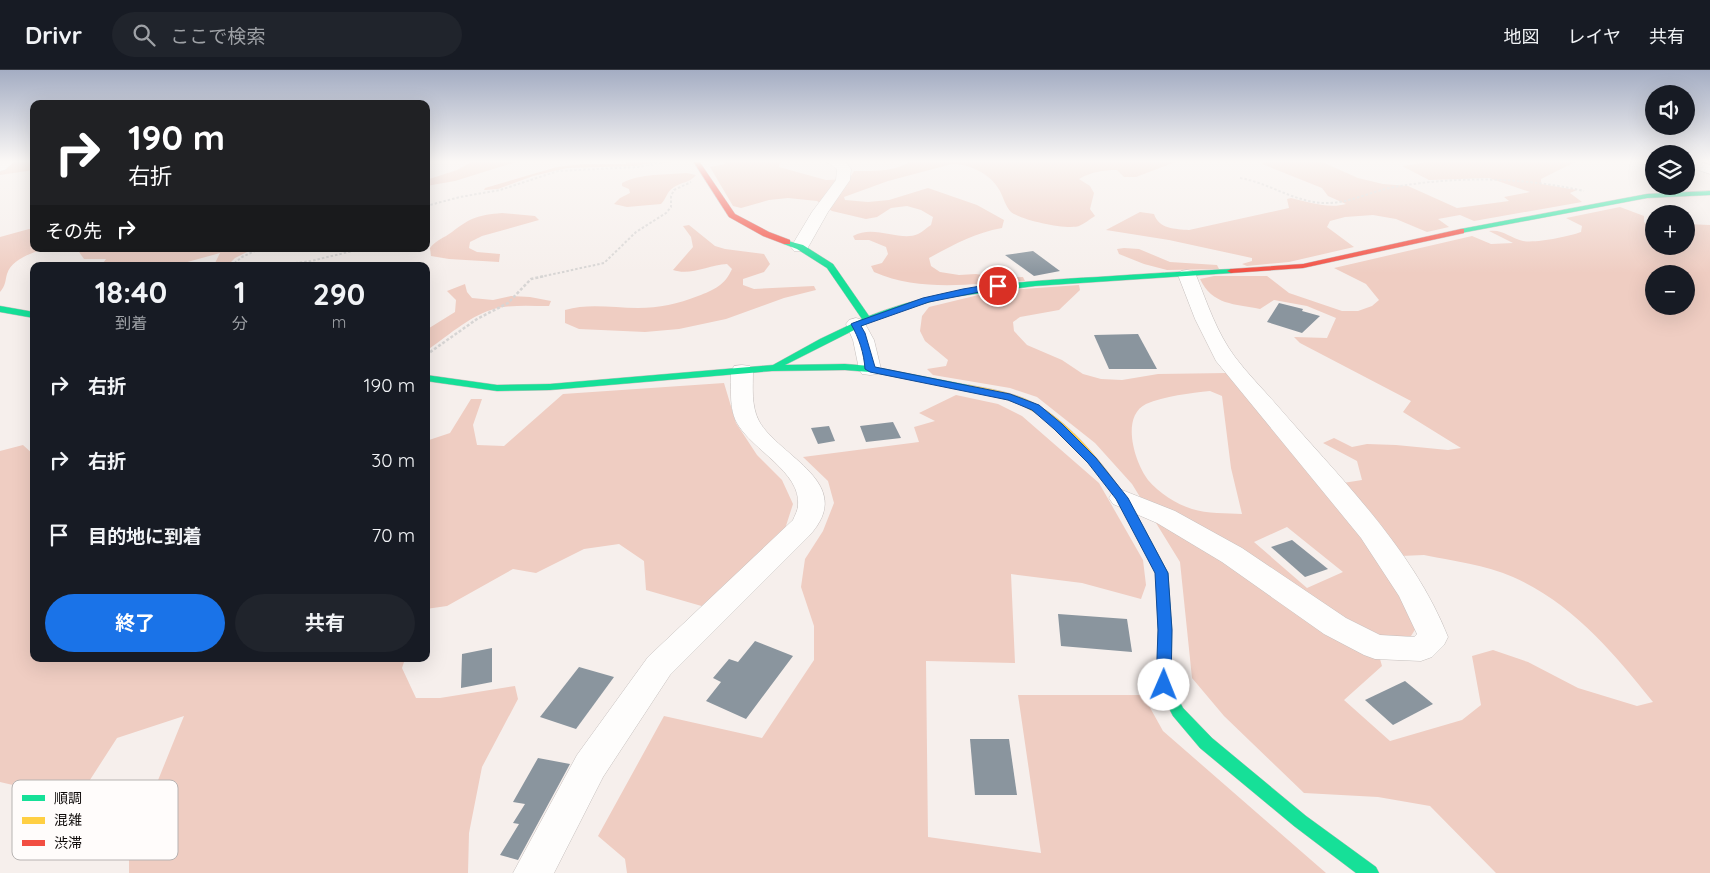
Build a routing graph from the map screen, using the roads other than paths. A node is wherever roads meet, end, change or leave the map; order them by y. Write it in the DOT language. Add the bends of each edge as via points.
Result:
graph roads {
  1 [pos="721,198"];
  2 [pos="829,198"];
  3 [pos="1631,198"];
  4 [pos="800,247"];
  5 [pos="1188,275"];
  6 [pos="0,309"];
  7 [pos="30,314"];
  8 [pos="862,322"];
  9 [pos="772,368"];
  10 [pos="870,369"];
  11 [pos="742,371"];
  12 [pos="430,379"];
  13 [pos="1122,498"];
  14 [pos="533,873"];
  15 [pos="1370,873"];
  1 -- 4 [label="street" via="732,215 766,234"];
  2 -- 4 [label="street"];
  3 -- 5 [label="street" via="1452,233 1323,263"];
  4 -- 8 [label="street" via="830,266"];
  5 -- 8 [label="street" via="984,287 926,300"];
  5 -- 13 [label="street" via="1203,318 1227,361 1382,547 1418,603 1433,637 1421,649 1375,647 1335,626 1232,555 1166,517"];
  6 -- 7 [label="street"];
  8 -- 9 [label="street"];
  8 -- 10 [label="street"];
  9 -- 10 [label="street"];
  9 -- 11 [label="street"];
  10 -- 13 [label="street" via="1010,397 1036,408 1092,461"];
  11 -- 12 [label="street" via="550,387 497,388"];
  11 -- 14 [label="street" via="744,411 748,423 804,478 810,490 811,505 806,521 659,666 590,766"];
  13 -- 15 [label="street" via="1162,573 1164,685 1178,712 1206,743 1300,821"];
}
